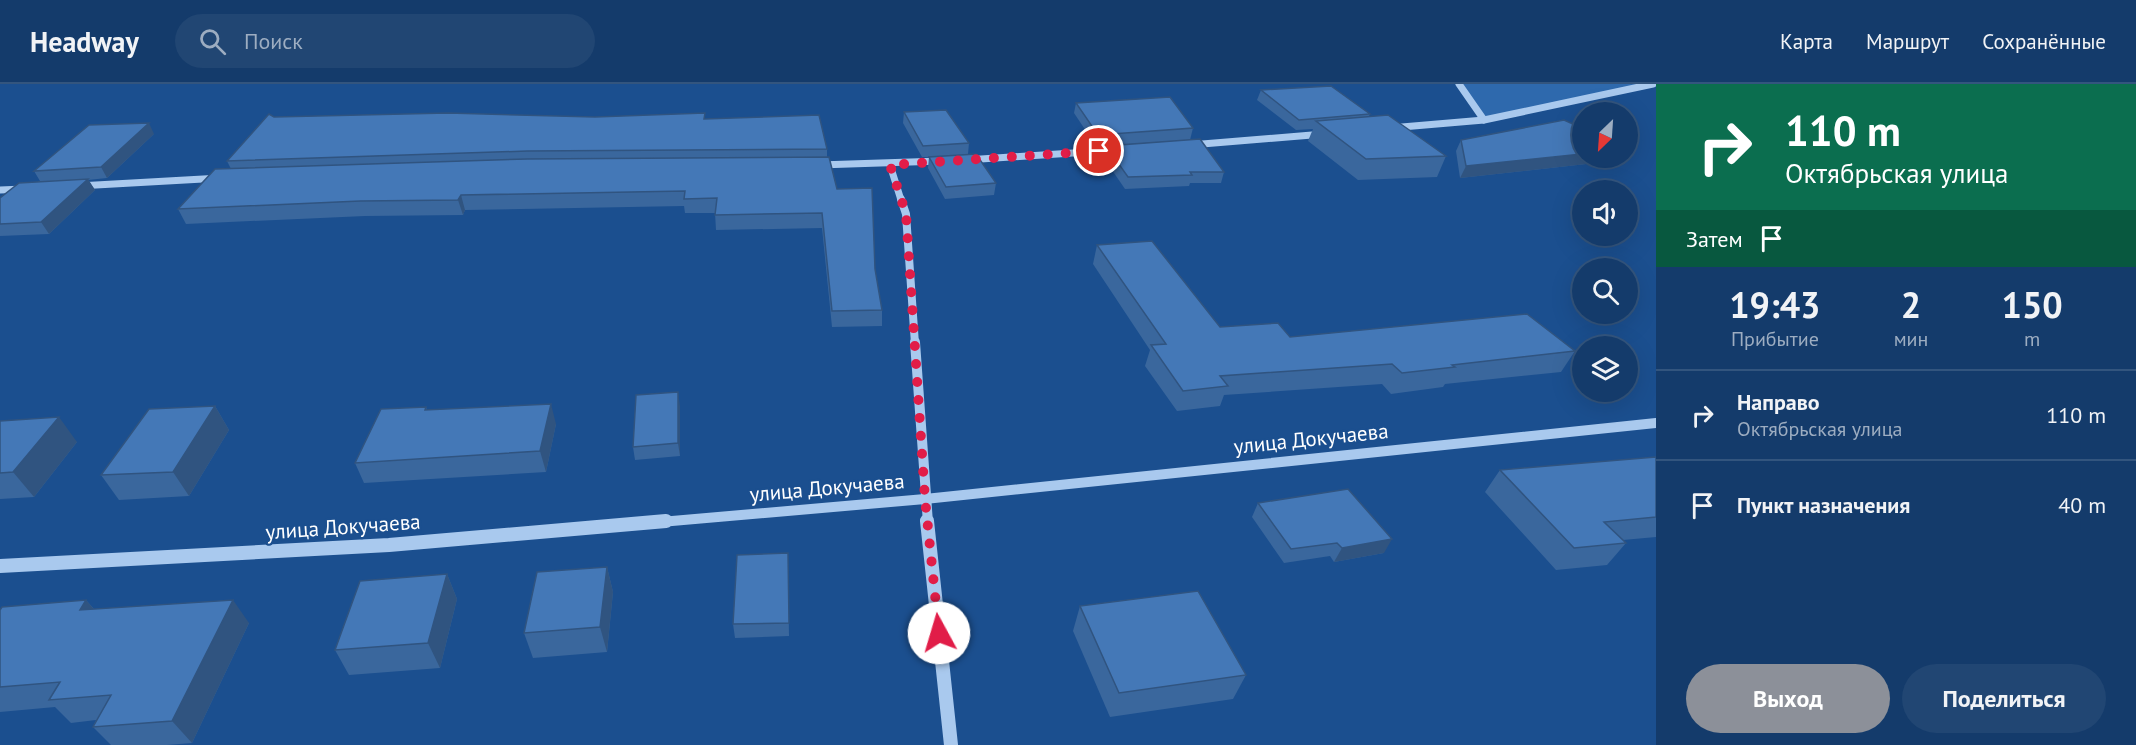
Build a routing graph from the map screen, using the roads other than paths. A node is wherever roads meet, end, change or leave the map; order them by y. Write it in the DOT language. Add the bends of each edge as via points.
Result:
graph roads {
  1 [pos="1459,84"];
  2 [pos="1653,84"];
  3 [pos="1484,120"];
  4 [pos="1378,129"];
  5 [pos="1332,133"];
  6 [pos="1180,146"];
  7 [pos="1122,150"];
  8 [pos="960,160"];
  9 [pos="948,161"];
  10 [pos="806,165"];
  11 [pos="890,165"];
  12 [pos="231,177"];
  13 [pos="69,186"];
  14 [pos="35,188"];
  15 [pos="0,190"];
  16 [pos="1656,423"];
  17 [pos="925,499"];
  18 [pos="0,566"];
  19 [pos="951,745"];
  1 -- 3 [label="street"];
  2 -- 3 [label="street"];
  3 -- 4 [label="street"];
  5 -- 6 [label="street"];
  7 -- 8 [label="street"];
  9 -- 11 [label="street"];
  10 -- 11 [label="street"];
  11 -- 17 [label="street" via="906,214"];
  12 -- 13 [label="street"];
  14 -- 15 [label="street"];
  16 -- 17 [label="street, улица Докучаева"];
  17 -- 18 [label="street, улица Докучаева" via="389,545"];
  17 -- 19 [label="street"];
}
